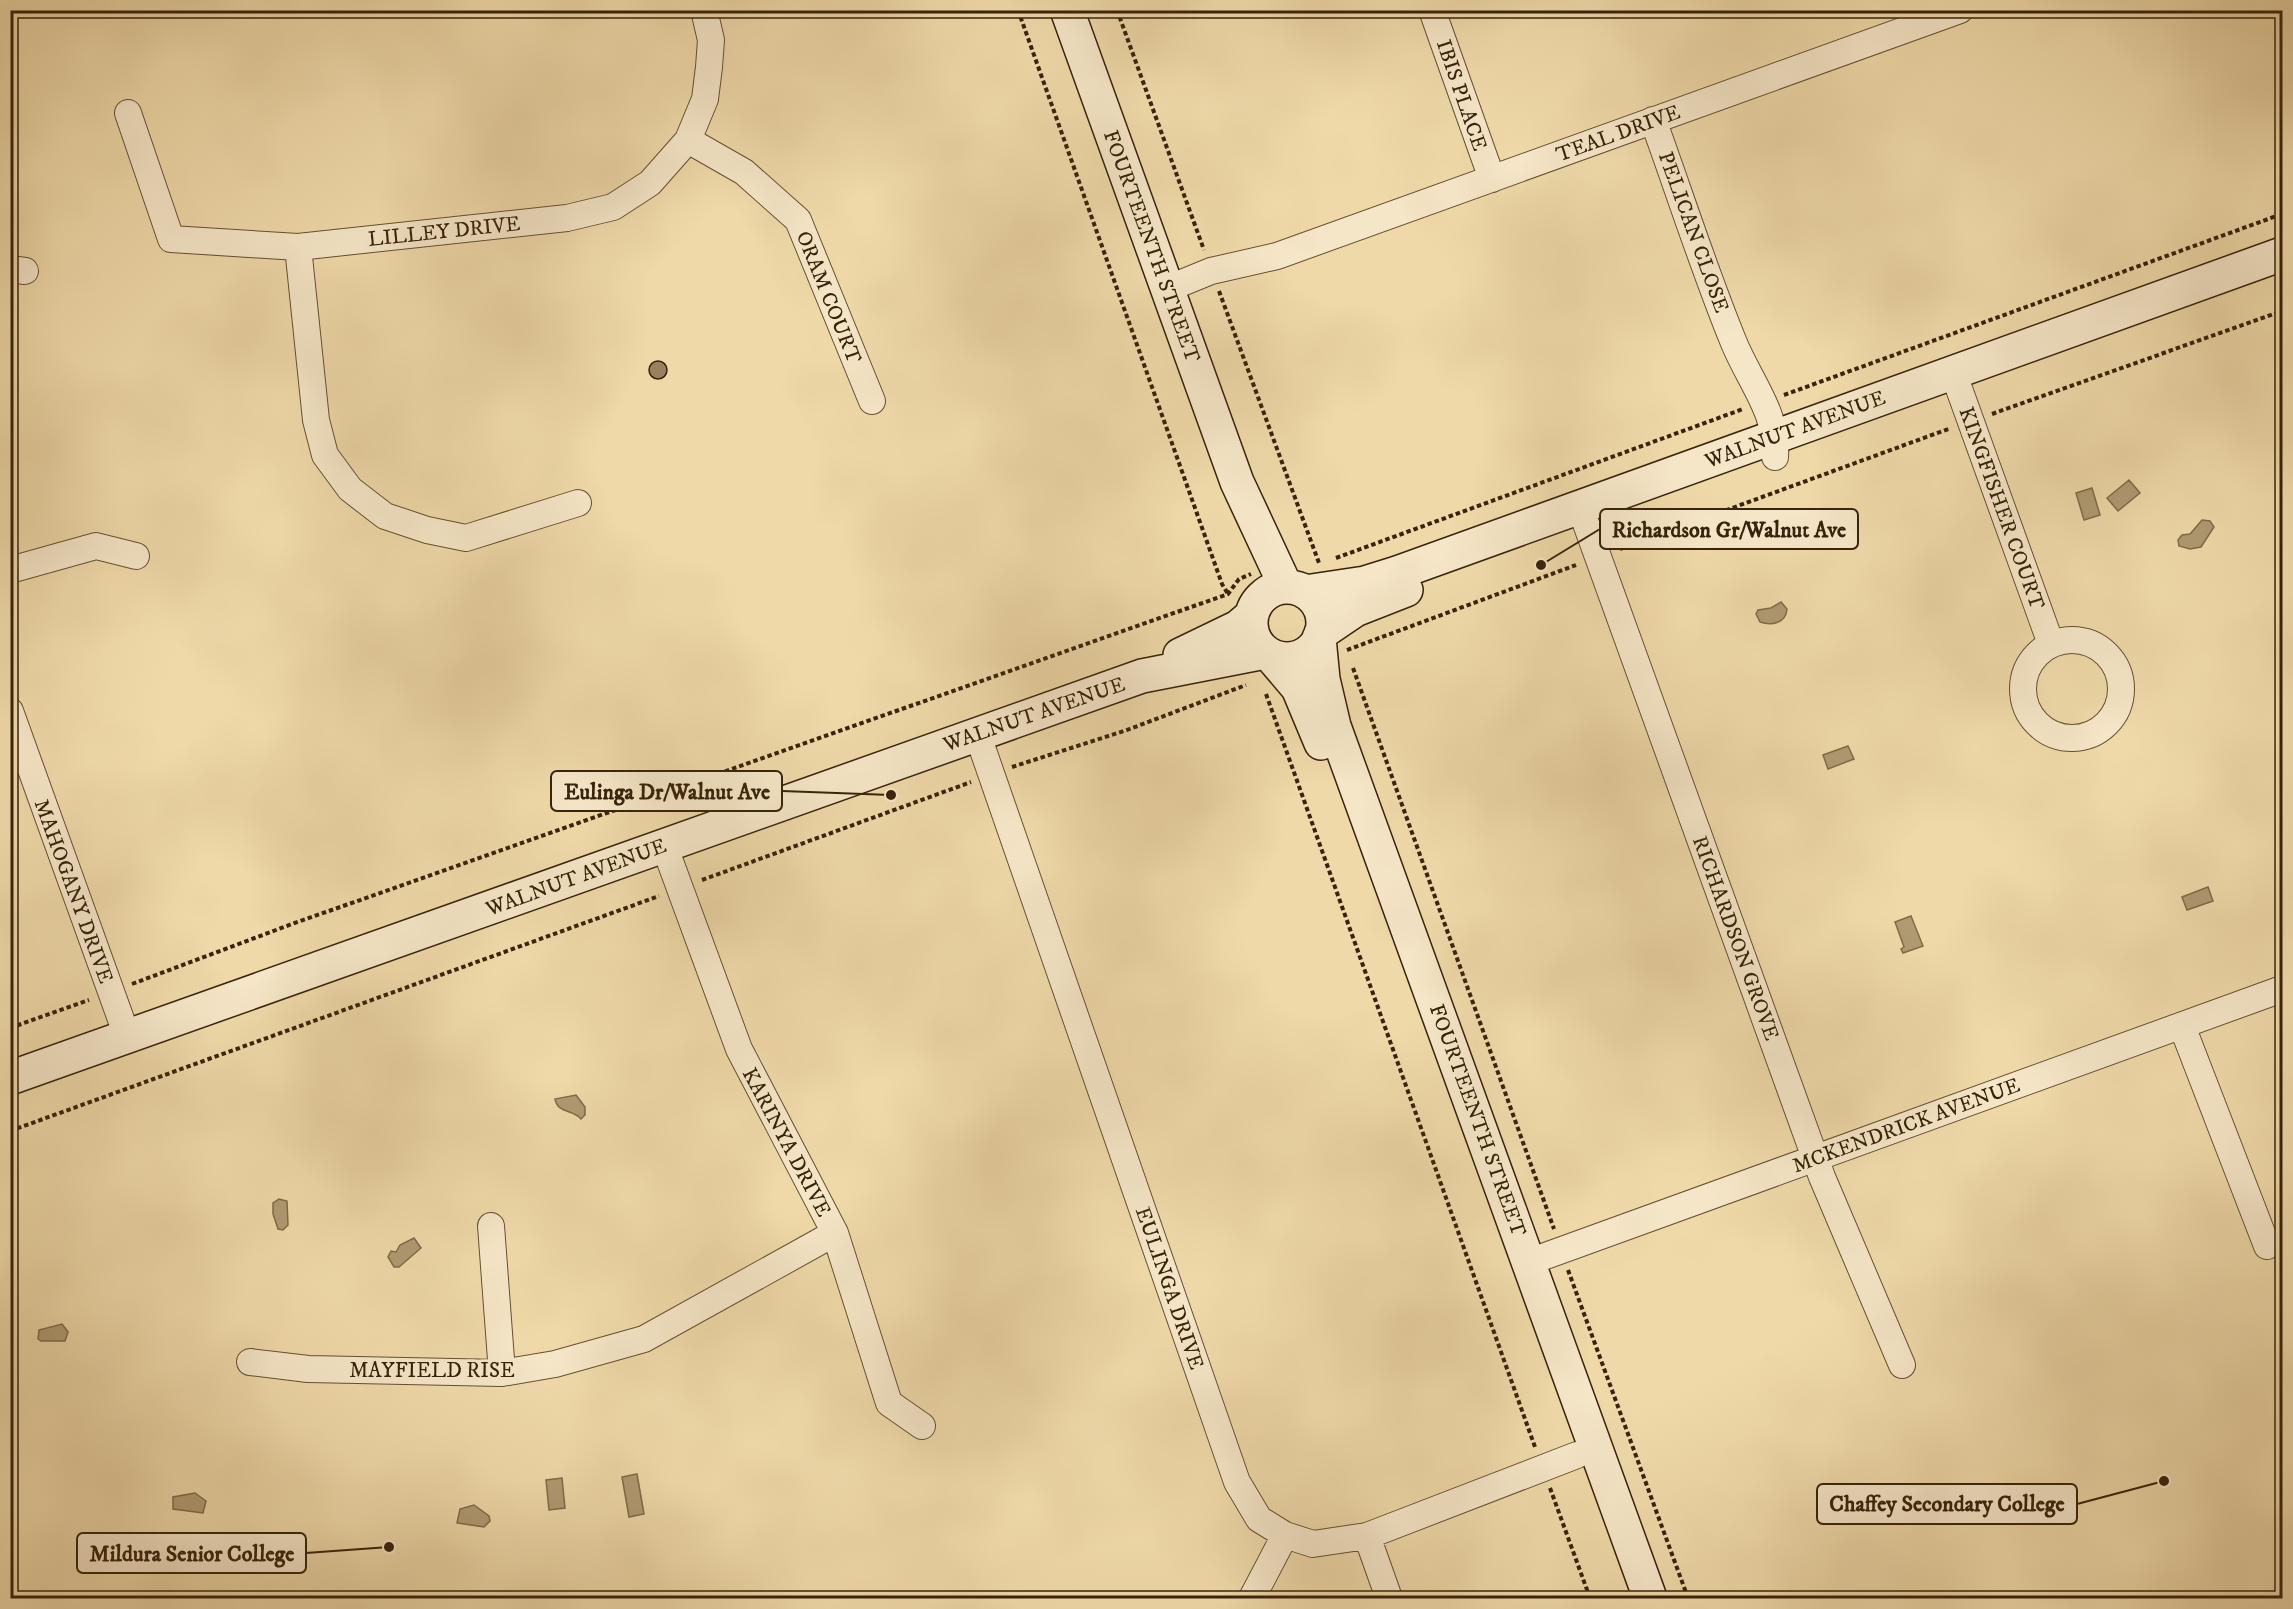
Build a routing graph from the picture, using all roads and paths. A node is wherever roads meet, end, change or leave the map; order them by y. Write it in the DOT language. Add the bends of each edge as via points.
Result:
graph roads {
  1 [pos="704,10"];
  2 [pos="1018,10"];
  3 [pos="1067,10"];
  4 [pos="1432,10"];
  5 [pos="1960,10"];
  6 [pos="128,114"];
  7 [pos="1653,120"];
  8 [pos="688,141"];
  9 [pos="1491,179"];
  10 [pos="2283,214"];
  11 [pos="298,247"];
  12 [pos="2283,254"];
  13 [pos="2283,274"];
  14 [pos="1170,296"];
  15 [pos="2283,311"];
  16 [pos="1957,381"];
  17 [pos="872,400"];
  18 [pos="1755,404"];
  19 [pos="1971,421"];
  20 [pos="1771,445"];
  21 [pos="578,503"];
  22 [pos="1583,516"];
  23 [pos="136,556"];
  24 [pos="1599,557"];
  25 [pos="10,570"];
  26 [pos="1266,589"];
  27 [pos="1320,635"];
  28 [pos="2051,644"];
  29 [pos="1268,653"];
  30 [pos="1338,674"];
  31 [pos="1142,676"];
  32 [pos="1249,684"];
  33 [pos="1262,686"];
  34 [pos="10,711"];
  35 [pos="977,733"];
  36 [pos="992,774"];
  37 [pos="663,845"];
  38 [pos="678,889"];
  39 [pos="2283,989"];
  40 [pos="110,992"];
  41 [pos="2182,1026"];
  42 [pos="10,1028"];
  43 [pos="127,1036"];
  44 [pos="10,1078"];
  45 [pos="10,1131"];
  46 [pos="1815,1158"];
  47 [pos="491,1226"];
  48 [pos="835,1233"];
  49 [pos="2267,1246"];
  50 [pos="1562,1250"];
  51 [pos="1529,1262"];
  52 [pos="250,1362"];
  53 [pos="1902,1365"];
  54 [pos="502,1373"];
  55 [pos="922,1426"];
  56 [pos="1577,1455"];
  57 [pos="1543,1469"];
  58 [pos="1285,1534"];
  59 [pos="1367,1536"];
  60 [pos="1252,1599"];
  61 [pos="1389,1599"];
  62 [pos="1590,1599"];
  63 [pos="1629,1599"];
  64 [pos="1650,1599"];
  65 [pos="1688,1599"];
  1 -- 8 [label="street, LILLEY DRIVE" via="711,40 709,67 705,99"];
  2 -- 26 [label="path" via="1222,584"];
  3 -- 14 [label="street, FOURTEENTH STREET"];
  4 -- 9 [label="street, IBIS PLACE"];
  5 -- 7 [label="street, TEAL DRIVE"];
  6 -- 11 [label="street, LILLEY DRIVE" via="171,239"];
  7 -- 9 [label="street, TEAL DRIVE"];
  7 -- 18 [label="street, PELICAN CLOSE"];
  8 -- 11 [label="street, LILLEY DRIVE" via="650,183 613,207 567,218"];
  8 -- 17 [label="street, ORAM COURT" via="744,172 798,220"];
  9 -- 14 [label="street, TEAL DRIVE" via="1277,256 1211,271"];
  10 -- 18 [label="path"];
  11 -- 21 [label="street" via="316,420 326,455 350,489 386,516 466,538"];
  12 -- 16 [label="street, WALNUT AVENUE"];
  13 -- 16 [label="street, WALNUT AVENUE"];
  14 -- 26 [label="street, FOURTEENTH STREET" via="1237,482"];
  15 -- 19 [label="path"];
  16 -- 19 [label="street, KINGFISHER COURT"];
  16 -- 20 [label="street, WALNUT AVENUE"];
  18 -- 20 [label="street, PELICAN CLOSE"];
  18 -- 26 [label="path" via="1319,564 1291,560"];
  19 -- 24 [label="path"];
  19 -- 28 [label="street, KINGFISHER COURT"];
  20 -- 22 [label="street, WALNUT AVENUE"];
  22 -- 24 [label="street, RICHARDSON GROVE"];
  22 -- 26 [label="street, WALNUT AVENUE" via="1365,583"];
  22 -- 27 [label="street, WALNUT AVENUE" via="1355,610"];
  23 -- 25 [label="street" via="96,546"];
  24 -- 30 [label="path" via="1347,650"];
  24 -- 46 [label="street, RICHARDSON GROVE"];
  26 -- 27 [label="street" via="1320,610"];
  26 -- 29 [label="street" via="1253,636"];
  26 -- 31 [label="street, WALNUT AVENUE" via="1238,627"];
  26 -- 40 [label="path" via="292,924"];
  27 -- 29 [label="street" via="1313,648 1293,658"];
  27 -- 30 [label="street, FOURTEENTH STREET"];
  29 -- 31 [label="street, WALNUT AVENUE"];
  29 -- 56 [label="street, FOURTEENTH STREET" via="1298,688 1325,752"];
  30 -- 50 [label="path"];
  30 -- 51 [label="street, FOURTEENTH STREET" via="1334,726"];
  31 -- 35 [label="street, WALNUT AVENUE"];
  32 -- 36 [label="path" via="1127,730"];
  33 -- 57 [label="path"];
  34 -- 40 [label="street, MAHOGANY DRIVE"];
  35 -- 36 [label="street, EULINGA DRIVE"];
  35 -- 37 [label="street, WALNUT AVENUE"];
  36 -- 38 [label="path"];
  36 -- 58 [label="street, EULINGA DRIVE" via="1237,1482 1259,1519"];
  37 -- 38 [label="street, KARINYA DRIVE"];
  37 -- 43 [label="street, WALNUT AVENUE"];
  38 -- 45 [label="path"];
  38 -- 48 [label="street, KARINYA DRIVE" via="739,1049"];
  39 -- 41 [label="street, MCKENDRICK AVENUE"];
  40 -- 42 [label="path"];
  40 -- 43 [label="street, MAHOGANY DRIVE"];
  41 -- 46 [label="street, MCKENDRICK AVENUE"];
  41 -- 49 [label="street"];
  43 -- 44 [label="street, WALNUT AVENUE"];
  46 -- 50 [label="street, MCKENDRICK AVENUE"];
  46 -- 53 [label="street, RICHARDSON GROVE"];
  47 -- 54 [label="street"];
  48 -- 54 [label="street, MAYFIELD RISE" via="644,1339 588,1357"];
  48 -- 55 [label="street, KARINYA DRIVE" via="889,1403"];
  50 -- 51 [label="street, MCKENDRICK AVENUE"];
  50 -- 65 [label="path"];
  51 -- 64 [label="street, FOURTEENTH STREET"];
  52 -- 54 [label="street, MAYFIELD RISE" via="308,1369"];
  56 -- 57 [label="street, EULINGA DRIVE"];
  56 -- 63 [label="street, FOURTEENTH STREET"];
  57 -- 59 [label="street, EULINGA DRIVE"];
  57 -- 62 [label="path"];
  58 -- 59 [label="street, EULINGA DRIVE" via="1313,1544"];
  58 -- 60 [label="street"];
  59 -- 61 [label="street"];
}
